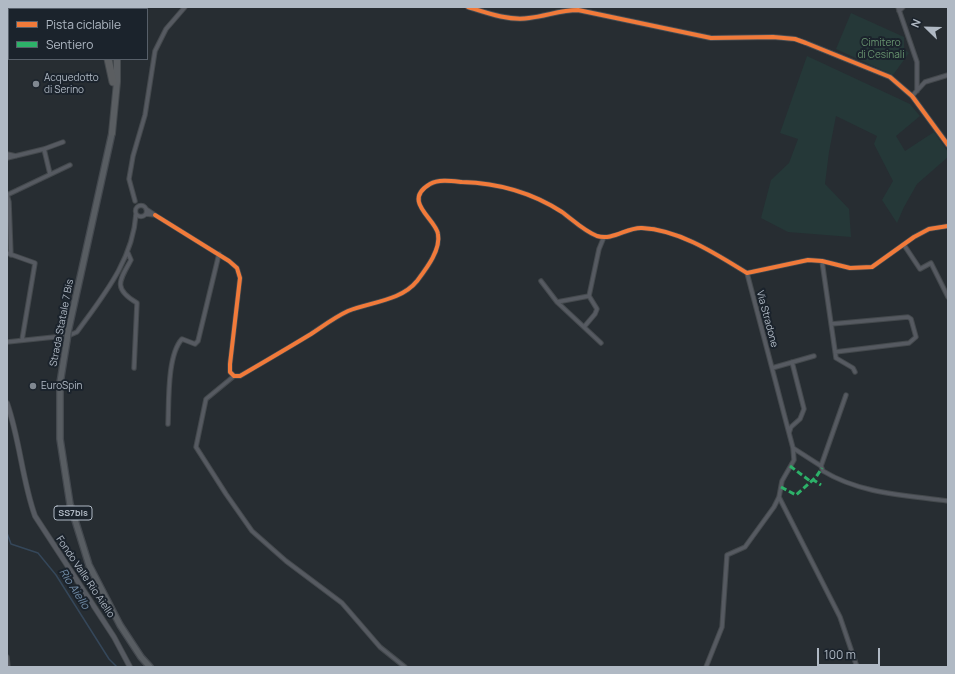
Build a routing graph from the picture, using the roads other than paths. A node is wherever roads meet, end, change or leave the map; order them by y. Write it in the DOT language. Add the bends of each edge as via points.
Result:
graph roads {
  1 [pos="55,7"];
  2 [pos="185,7"];
  3 [pos="468,7"];
  4 [pos="903,7"];
  5 [pos="51,8"];
  6 [pos="898,9"];
  7 [pos="108,60"];
  8 [pos="112,60"];
  9 [pos="117,60"];
  10 [pos="948,75"];
  11 [pos="115,82"];
  12 [pos="917,91"];
  13 [pos="912,96"];
  14 [pos="112,133"];
  15 [pos="63,142"];
  16 [pos="948,145"];
  17 [pos="44,149"];
  18 [pos="7,154"];
  19 [pos="17,156"];
  20 [pos="7,158"];
  21 [pos="70,166"];
  22 [pos="50,174"];
  23 [pos="7,195"];
  24 [pos="135,201"];
  25 [pos="142,206"];
  26 [pos="146,209"];
  27 [pos="136,212"];
  28 [pos="155,215"];
  29 [pos="144,216"];
  30 [pos="135,226"];
  31 [pos="948,226"];
  32 [pos="604,237"];
  33 [pos="904,245"];
  34 [pos="128,253"];
  35 [pos="9,254"];
  36 [pos="219,254"];
  37 [pos="822,261"];
  38 [pos="747,273"];
  39 [pos="541,281"];
  40 [pos="948,284"];
  41 [pos="943,287"];
  42 [pos="589,296"];
  43 [pos="948,297"];
  44 [pos="557,302"];
  45 [pos="831,324"];
  46 [pos="584,327"];
  47 [pos="67,336"];
  48 [pos="22,340"];
  49 [pos="7,342"];
  50 [pos="601,343"];
  51 [pos="835,352"];
  52 [pos="814,356"];
  53 [pos="792,362"];
  54 [pos="134,368"];
  55 [pos="772,368"];
  56 [pos="855,372"];
  57 [pos="234,376"];
  58 [pos="846,396"];
  59 [pos="7,403"];
  60 [pos="168,424"];
  61 [pos="789,433"];
  62 [pos="793,448"];
  63 [pos="821,467"];
  64 [pos="779,498"];
  65 [pos="948,501"];
  66 [pos="7,657"];
  67 [pos="8,667"];
  68 [pos="130,667"];
  69 [pos="150,667"];
  70 [pos="405,667"];
  71 [pos="706,667"];
  72 [pos="857,667"];
  1 -- 5 [label="highway"];
  2 -- 24 [label="street" via="166,28 155,51 145,115 129,178"];
  3 -- 13 [label="street" via="505,17 528,19 563,10 578,10 711,38 795,39 890,77"];
  4 -- 6 [label="street"];
  6 -- 12 [label="street" via="918,62"];
  7 -- 11 [label="highway"];
  8 -- 11 [label="highway, SS7bis"];
  9 -- 11 [label="highway, SS7bis"];
  10 -- 12 [label="street" via="925,82"];
  11 -- 14 [label="highway, SS7bis"];
  12 -- 13 [label="street"];
  13 -- 16 [label="street"];
  14 -- 47 [label="main road, Strada Statale 7 Bis / SS7bis"];
  15 -- 17 [label="street"];
  17 -- 19 [label="street"];
  17 -- 22 [label="street"];
  18 -- 19 [label="street"];
  19 -- 20 [label="street"];
  21 -- 22 [label="street"];
  22 -- 23 [label="street"];
  23 -- 35 [label="street"];
  24 -- 25 [label="street"];
  24 -- 27 [label="street"];
  25 -- 26 [label="street"];
  25 -- 27 [label="street"];
  26 -- 28 [label="street"];
  26 -- 29 [label="street"];
  27 -- 29 [label="street"];
  27 -- 30 [label="street"];
  28 -- 29 [label="street"];
  28 -- 36 [label="street"];
  29 -- 30 [label="street"];
  30 -- 34 [label="street"];
  31 -- 33 [label="street" via="928,229"];
  32 -- 38 [label="street" via="640,228 660,231 682,237"];
  32 -- 42 [label="street"];
  32 -- 57 [label="street" via="588,232 538,198 505,187 487,182 440,181 431,184 422,193 420,205 422,212 436,228 439,235 438,243 429,264 415,283 400,294 348,311 240,376"];
  33 -- 37 [label="street" via="872,268 850,268"];
  33 -- 41 [label="street" via="920,269 931,263"];
  34 -- 47 [label="street" via="107,290 77,332"];
  34 -- 54 [label="street" via="131,260 120,278 120,285 126,296 137,303"];
  35 -- 48 [label="street" via="35,263"];
  36 -- 57 [label="street" via="237,268 240,278 230,364 230,372"];
  36 -- 60 [label="street" via="198,341 195,344 182,339 174,355"];
  37 -- 38 [label="street" via="808,260"];
  37 -- 45 [label="street"];
  38 -- 55 [label="street, Via Stradone"];
  39 -- 44 [label="street"];
  40 -- 41 [label="street"];
  41 -- 43 [label="street"];
  42 -- 44 [label="street"];
  42 -- 46 [label="street" via="597,309"];
  44 -- 46 [label="street"];
  45 -- 51 [label="street"];
  45 -- 51 [label="street" via="908,316 916,337 909,343"];
  46 -- 50 [label="street"];
  47 -- 48 [label="street"];
  47 -- 69 [label="main road, Strada Statale 7 Bis / SS7bis" via="60,383 60,439 70,504 89,565 120,625"];
  48 -- 49 [label="street"];
  51 -- 56 [label="street" via="836,358 853,368"];
  52 -- 53 [label="street"];
  53 -- 55 [label="street"];
  53 -- 61 [label="street" via="804,409"];
  55 -- 61 [label="street, Via Stradone"];
  57 -- 70 [label="street" via="206,399 196,447 252,531 286,561 342,603 380,647"];
  58 -- 63 [label="street"];
  59 -- 68 [label="street, Fondo Valle Rio Aiello" via="35,516 114,637"];
  61 -- 62 [label="street, Via Stradone"];
  62 -- 63 [label="street"];
  62 -- 64 [label="street" via="794,460 781,487"];
  63 -- 65 [label="street" via="834,477 876,492"];
  64 -- 71 [label="street" via="744,547 727,555 722,627"];
  64 -- 72 [label="street" via="840,618"];
  66 -- 67 [label="street"];
}
